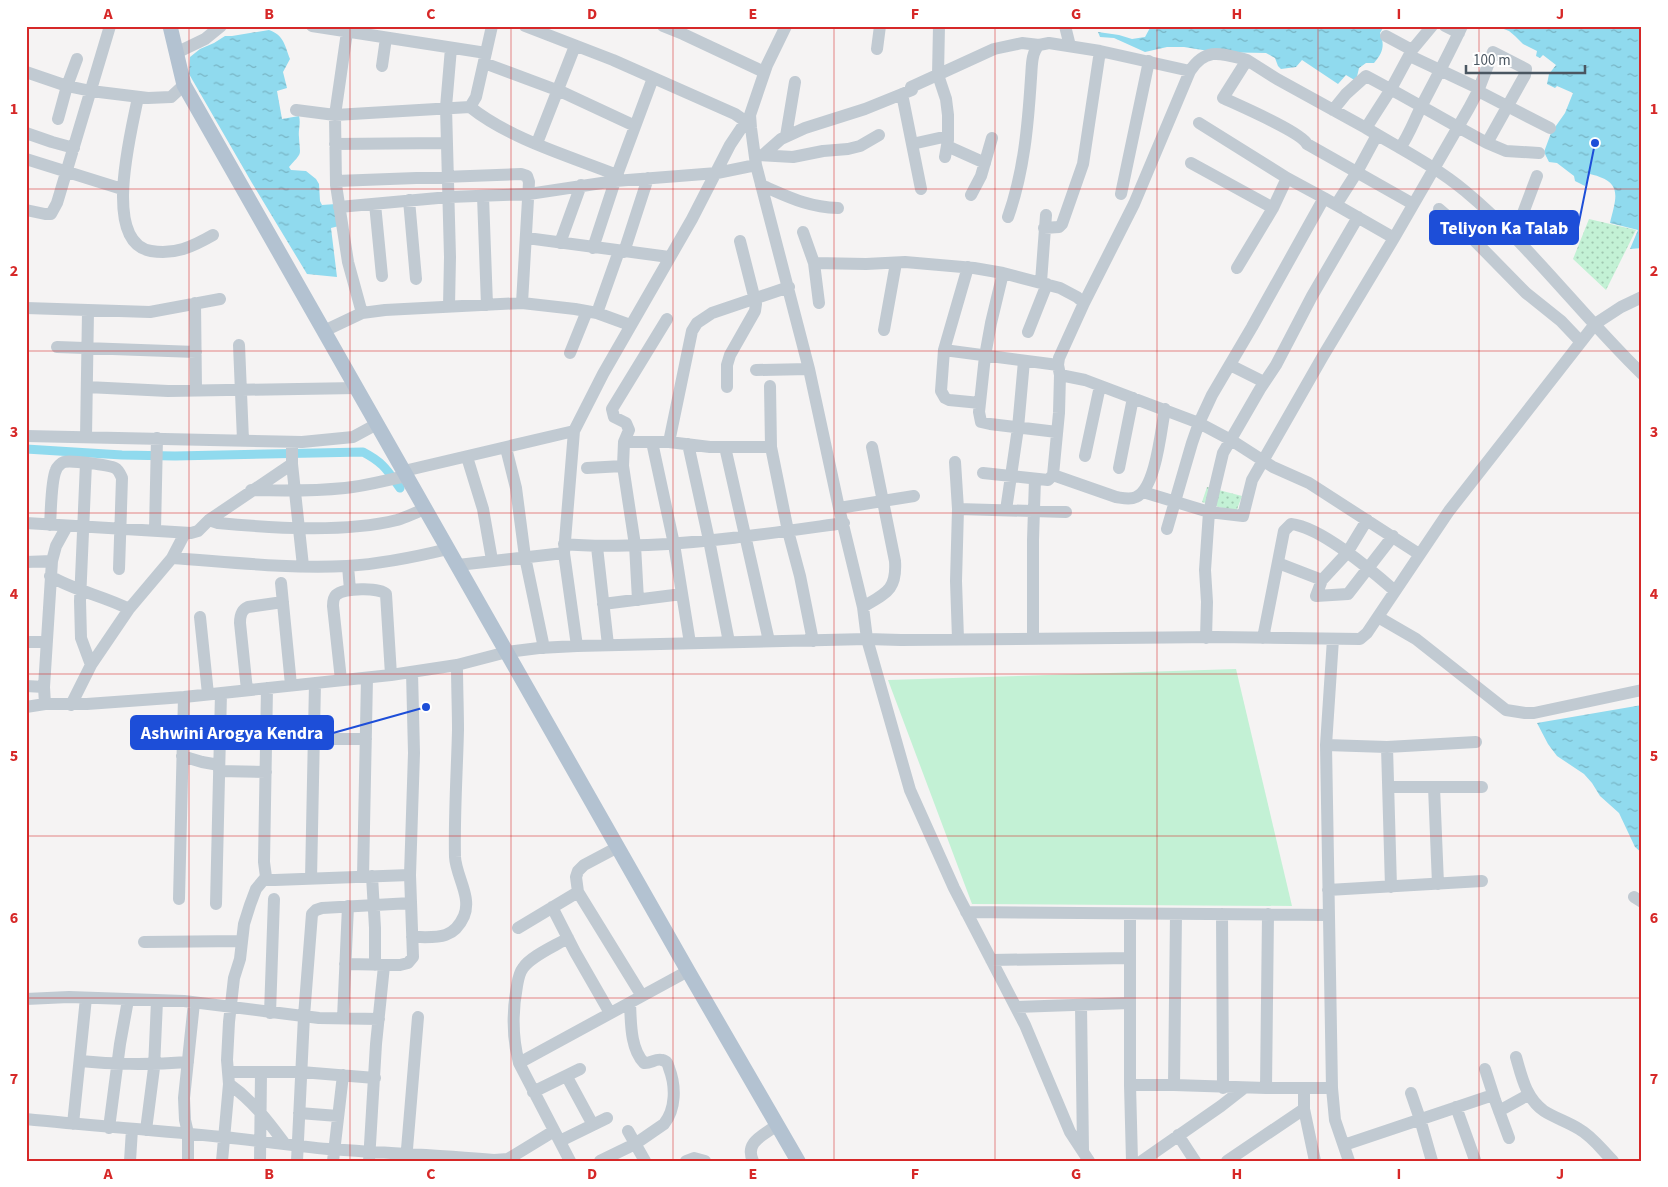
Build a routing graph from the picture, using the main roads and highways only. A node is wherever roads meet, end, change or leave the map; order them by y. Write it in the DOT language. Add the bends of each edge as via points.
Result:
graph roads {
  1 [pos="170,26"];
  2 [pos="798,1161"];
  1 -- 2 [label="main road" via="184,85 377,424 397,477 426,509"];
}
